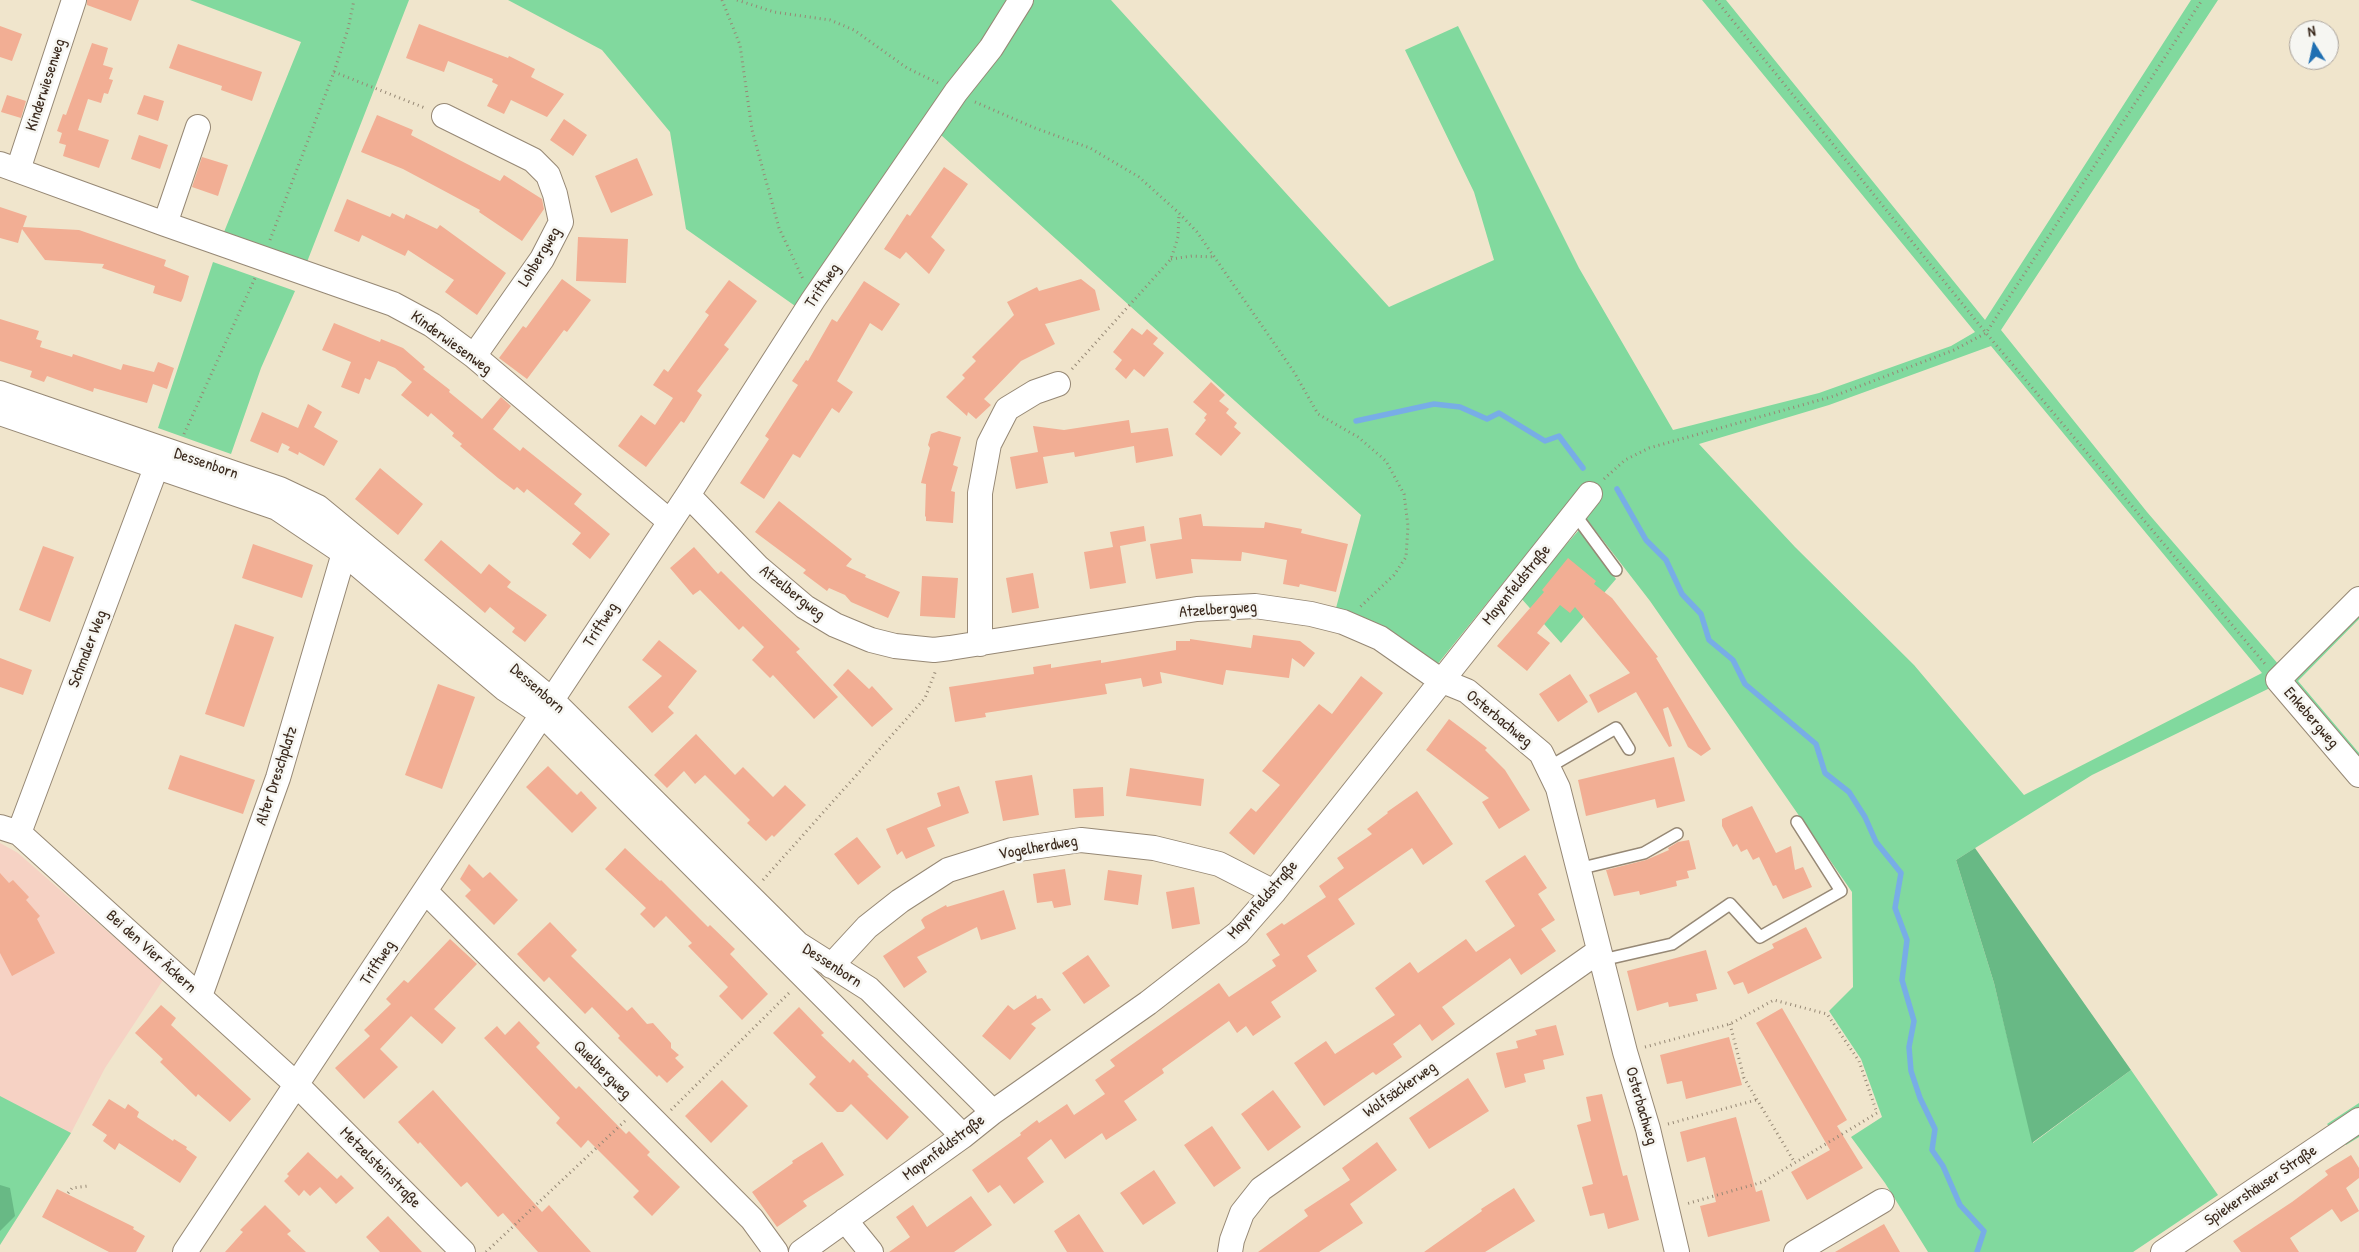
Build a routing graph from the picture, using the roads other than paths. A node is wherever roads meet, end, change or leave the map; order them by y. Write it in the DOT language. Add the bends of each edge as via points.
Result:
graph roads {
  1 [pos="74,0"];
  2 [pos="1021,0"];
  3 [pos="444,116"];
  4 [pos="198,127"];
  5 [pos="9,167"];
  6 [pos="164,224"];
  7 [pos="474,356"];
  8 [pos="1058,384"];
  9 [pos="0,393"];
  10 [pos="0,413"];
  11 [pos="157,466"];
  12 [pos="1590,494"];
  13 [pos="688,495"];
  14 [pos="1574,513"];
  15 [pos="669,521"];
  16 [pos="344,552"];
  17 [pos="1616,570"];
  18 [pos="2359,599"];
  19 [pos="980,644"];
  20 [pos="1440,680"];
  21 [pos="547,707"];
  22 [pos="1629,749"];
  23 [pos="1548,767"];
  24 [pos="2359,775"];
  25 [pos="1797,822"];
  26 [pos="9,830"];
  27 [pos="1677,834"];
  28 [pos="1578,869"];
  29 [pos="425,891"];
  30 [pos="1274,892"];
  31 [pos="1600,955"];
  32 [pos="831,966"];
  33 [pos="200,996"];
  34 [pos="297,1084"];
  35 [pos="993,1112"];
  36 [pos="2359,1120"];
  37 [pos="963,1136"];
  38 [pos="1882,1201"];
  39 [pos="845,1220"];
  40 [pos="185,1252"];
  41 [pos="463,1252"];
  42 [pos="776,1252"];
  43 [pos="801,1252"];
  44 [pos="871,1252"];
  45 [pos="1230,1252"];
  46 [pos="1677,1252"];
  47 [pos="1796,1252"];
  48 [pos="2163,1252"];
  1 -- 5 [label="street, Kinderwiesenweg"];
  2 -- 13 [label="street, Triftweg" via="991,48 956,92 813,300"];
  3 -- 7 [label="street, Lohbergweg" via="533,160 548,174 561,222 542,259"];
  4 -- 6 [label="street"];
  5 -- 6 [label="street, Kinderwiesenweg"];
  6 -- 7 [label="street, Kinderwiesenweg" via="393,304 432,325"];
  7 -- 15 [label="street, Kinderwiesenweg"];
  8 -- 19 [label="street" via="1035,392 1006,409 989,444 980,493"];
  9 -- 21 [label="street, Dessenborn" via="280,489 318,507"];
  10 -- 11 [label="street, Dessenborn"];
  11 -- 16 [label="street, Dessenborn" via="277,508"];
  11 -- 26 [label="street, Schmaler Weg"];
  12 -- 14 [label="street, Mayenfeldstraße"];
  13 -- 15 [label="street, Triftweg"];
  13 -- 19 [label="street, Atzelbergweg" via="759,568 805,607 835,625 895,646 934,650"];
  14 -- 17 [label="lane"];
  14 -- 20 [label="street, Mayenfeldstraße"];
  15 -- 21 [label="street, Triftweg"];
  16 -- 21 [label="street, Dessenborn" via="504,689"];
  16 -- 33 [label="street, Alter Dreschplatz" via="278,778"];
  18 -- 24 [label="street, Enkebergweg" via="2278,680"];
  19 -- 20 [label="street, Atzelbergweg" via="1196,609 1255,606 1343,622 1380,638"];
  20 -- 23 [label="street, Osterbachweg" via="1467,691 1541,753"];
  20 -- 30 [label="street, Mayenfeldstraße"];
  21 -- 29 [label="street, Triftweg"];
  21 -- 32 [label="street, Dessenborn" via="798,944"];
  21 -- 37 [label="street, Dessenborn" via="805,978"];
  22 -- 23 [label="lane" via="1616,728"];
  23 -- 28 [label="street, Osterbachweg" via="1558,788"];
  25 -- 31 [label="lane" via="1841,891 1760,937 1730,904 1672,944"];
  26 -- 33 [label="street, Bei den Vier Äckern"];
  27 -- 28 [label="lane" via="1644,853"];
  28 -- 31 [label="street, Osterbachweg"];
  29 -- 34 [label="street, Triftweg"];
  29 -- 42 [label="street, Quelbergweg" via="752,1219"];
  30 -- 32 [label="street, Vogelherdweg" via="1219,864 1154,848 1081,840 1012,850 948,870 900,900 867,927"];
  30 -- 35 [label="street, Mayenfeldstraße" via="1238,933 1148,1003"];
  31 -- 45 [label="street, Wolfsäckerweg" via="1261,1189 1242,1213"];
  31 -- 46 [label="street, Osterbachweg" via="1648,1129"];
  32 -- 35 [label="street, Dessenborn" via="869,989"];
  33 -- 34 [label="street, Bei den Vier Äckern"];
  34 -- 40 [label="street, Triftweg"];
  34 -- 41 [label="street, Metzelsteinstraße"];
  35 -- 37 [label="street, Mayenfeldstraße"];
  36 -- 48 [label="street, Spiekershäuser Straße"];
  37 -- 39 [label="street, Mayenfeldstraße"];
  38 -- 47 [label="street"];
  39 -- 43 [label="street, Mayenfeldstraße"];
  39 -- 44 [label="street"];
}
